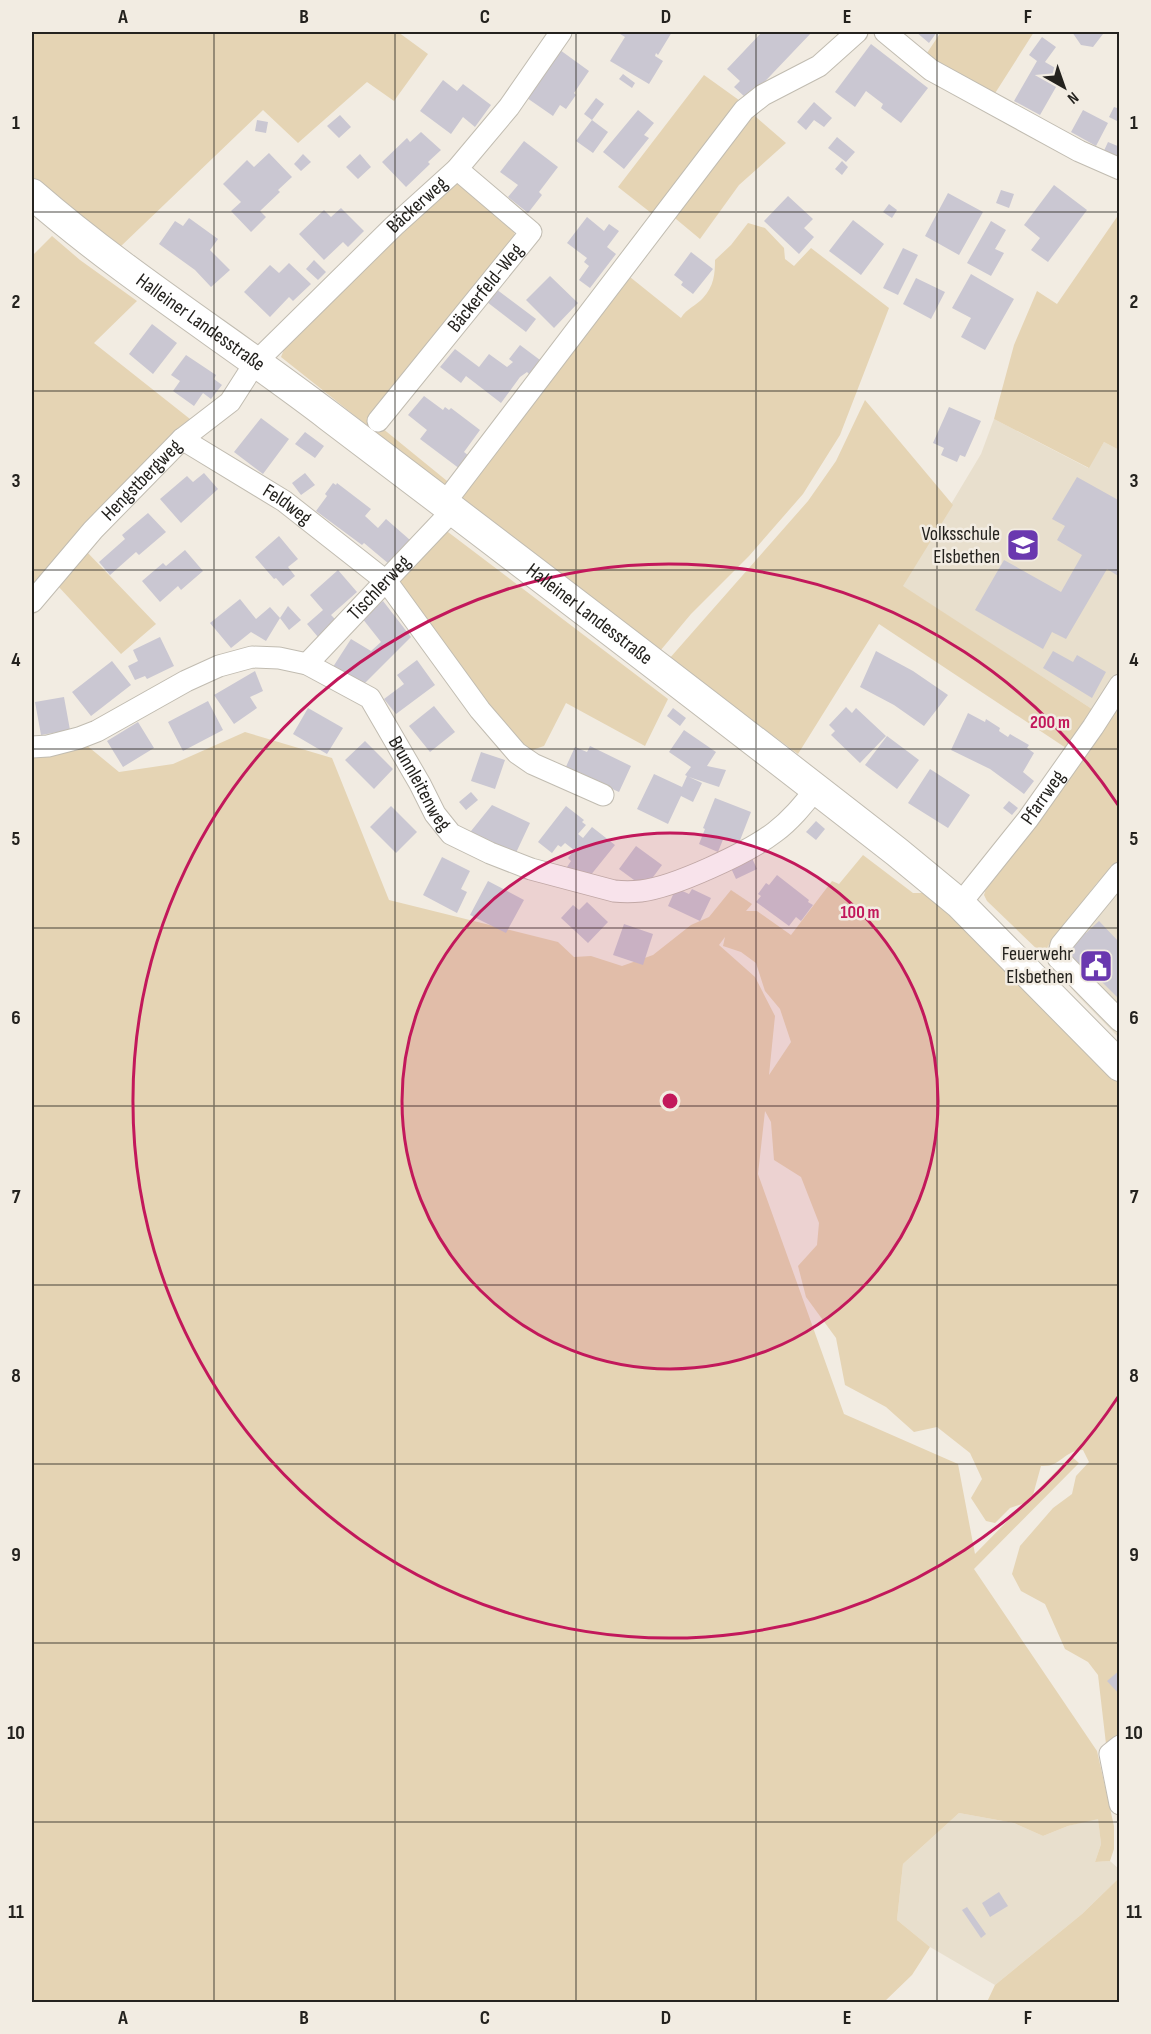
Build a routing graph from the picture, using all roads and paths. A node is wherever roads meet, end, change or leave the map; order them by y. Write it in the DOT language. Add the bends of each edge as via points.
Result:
graph roads {
  1 [pos="561,32"];
  2 [pos="856,32"];
  3 [pos="885,32"];
  4 [pos="457,169"];
  5 [pos="1119,169"];
  6 [pos="32,194"];
  7 [pos="255,363"];
  8 [pos="378,421"];
  9 [pos="182,439"];
  10 [pos="448,508"];
  11 [pos="387,582"];
  12 [pos="32,602"];
  13 [pos="307,663"];
  14 [pos="1119,685"];
  15 [pos="32,747"];
  16 [pos="816,789"];
  17 [pos="603,795"];
  18 [pos="1117,879"];
  19 [pos="960,904"];
  20 [pos="1119,1022"];
  21 [pos="1110,1056"];
  22 [pos="1119,1746"];
  23 [pos="1119,1804"];
  1 -- 4 [label="street, Bäckerweg" via="508,107"];
  2 -- 10 [label="street, Tischlerweg" via="819,66 763,95 744,110"];
  3 -- 5 [label="street" via="931,70"];
  4 -- 7 [label="street, Bäckerweg"];
  4 -- 8 [label="street, Bäckerfeld-Weg" via="531,232"];
  6 -- 7 [label="main road, Halleiner Landesstraße" via="87,240"];
  7 -- 9 [label="street, Hengstbergweg" via="230,402"];
  7 -- 10 [label="main road, Halleiner Landesstraße"];
  9 -- 11 [label="street, Feldweg" via="284,501"];
  9 -- 12 [label="street, Hengstbergweg" via="93,530"];
  10 -- 11 [label="street, Tischlerweg"];
  10 -- 16 [label="main road, Halleiner Landesstraße"];
  11 -- 13 [label="street, Tischlerweg"];
  11 -- 17 [label="street, Feldweg" via="480,711 517,753"];
  13 -- 15 [label="street, Brunnleitenweg" via="252,657 219,666 97,731"];
  13 -- 16 [label="street, Brunnleitenweg" via="370,698 435,814 452,834 531,869 614,891 656,888 744,851 774,833"];
  14 -- 19 [label="street, Pfarrweg" via="1028,819"];
  16 -- 19 [label="main road, Halleiner Landesstraße"];
  18 -- 20 [label="street" via="1061,945 1058,958"];
  19 -- 21 [label="main road, Halleiner Landesstraße"];
  20 -- 21 [label="street"];
  22 -- 23 [label="street" via="1110,1754"];
}
